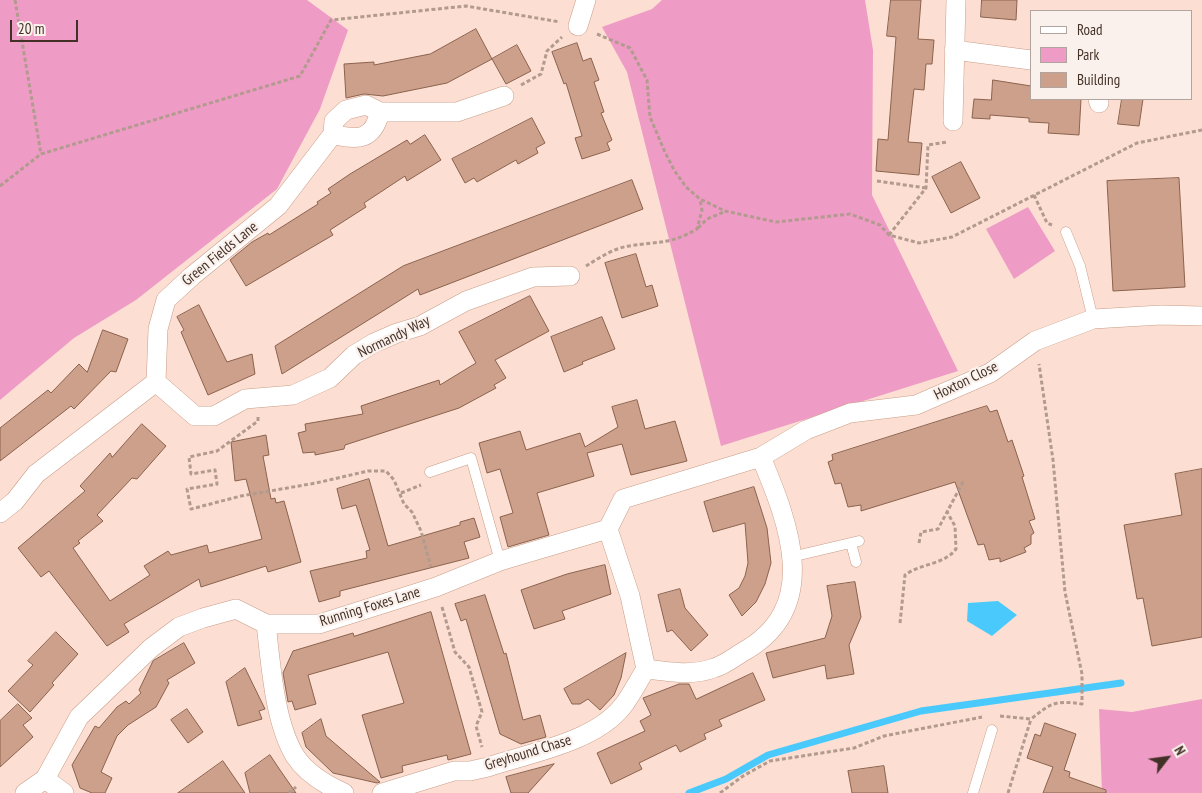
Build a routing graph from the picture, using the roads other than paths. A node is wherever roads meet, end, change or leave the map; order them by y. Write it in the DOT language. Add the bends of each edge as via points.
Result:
graph roads {
  1 [pos="586,0"];
  2 [pos="956,0"];
  3 [pos="578,26"];
  4 [pos="954,50"];
  5 [pos="1030,60"];
  6 [pos="504,96"];
  7 [pos="380,112"];
  8 [pos="953,121"];
  9 [pos="333,134"];
  10 [pos="1066,232"];
  11 [pos="570,276"];
  12 [pos="1202,316"];
  13 [pos="1094,319"];
  14 [pos="156,382"];
  15 [pos="761,457"];
  16 [pos="430,472"];
  17 [pos="0,513"];
  18 [pos="608,529"];
  19 [pos="792,557"];
  20 [pos="500,562"];
  21 [pos="856,562"];
  22 [pos="266,624"];
  23 [pos="646,669"];
  24 [pos="992,730"];
  25 [pos="45,779"];
  26 [pos="25,793"];
  27 [pos="64,793"];
  28 [pos="344,793"];
  29 [pos="382,793"];
  30 [pos="973,793"];
  1 -- 3 [label="street"];
  2 -- 4 [label="street"];
  4 -- 5 [label="street"];
  4 -- 8 [label="street"];
  6 -- 7 [label="street, Green Fields Lane" via="457,112"];
  7 -- 9 [label="street" via="374,128 366,136 351,139"];
  7 -- 9 [label="street, Green Fields Lane" via="366,105 346,110 334,122"];
  9 -- 14 [label="street, Green Fields Lane" via="278,206 166,300 158,329"];
  10 -- 13 [label="lane" via="1080,266"];
  11 -- 14 [label="street, Normandy Way" via="533,277 466,300 420,326 374,343 330,378 293,395 245,399 214,416 195,416"];
  12 -- 13 [label="street, Hoxton Close"];
  13 -- 15 [label="street, Hoxton Close" via="1035,341 990,373 916,405 850,413 806,430"];
  14 -- 17 [label="street" via="36,474"];
  15 -- 18 [label="street" via="623,499"];
  15 -- 19 [label="street" via="784,512"];
  16 -- 20 [label="lane" via="471,458"];
  18 -- 20 [label="street, Running Foxes Lane"];
  18 -- 23 [label="street" via="630,596"];
  19 -- 21 [label="lane" via="855,542"];
  19 -- 23 [label="street" via="791,594 769,634 748,650 714,668 676,674"];
  20 -- 22 [label="street, Running Foxes Lane" via="436,587 319,624"];
  22 -- 25 [label="street, Running Foxes Lane" via="236,609 179,627 151,648 79,718"];
  22 -- 28 [label="street" via="282,722 296,756 311,773"];
  23 -- 29 [label="street, Greyhound Chase" via="623,706 607,723 590,734 488,767 454,771"];
  24 -- 30 [label="lane"];
  25 -- 26 [label="street, Running Foxes Lane"];
  25 -- 27 [label="street"];
}
